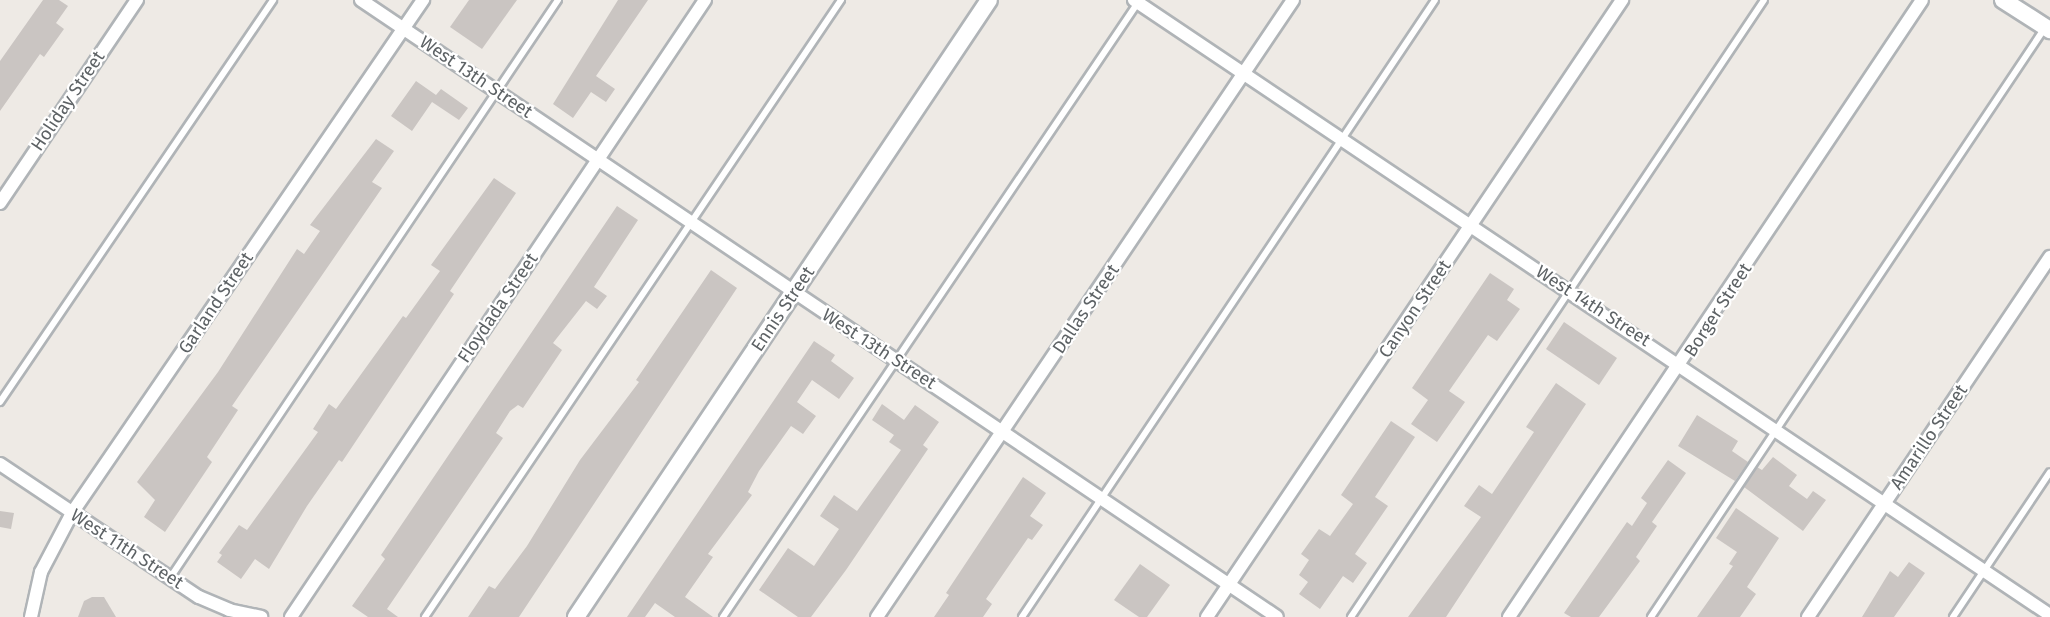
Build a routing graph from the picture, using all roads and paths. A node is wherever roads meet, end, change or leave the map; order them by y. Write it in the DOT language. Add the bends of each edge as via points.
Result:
graph roads {
  1 [pos="137,0"];
  2 [pos="273,0"];
  3 [pos="361,0"];
  4 [pos="423,0"];
  5 [pos="558,0"];
  6 [pos="705,0"];
  7 [pos="842,0"];
  8 [pos="989,0"];
  9 [pos="1293,0"];
  10 [pos="1435,0"];
  11 [pos="1622,0"];
  12 [pos="1764,0"];
  13 [pos="1922,0"];
  14 [pos="2003,0"];
  15 [pos="1137,1"];
  16 [pos="2048,28"];
  17 [pos="404,29"];
  18 [pos="1244,75"];
  19 [pos="496,91"];
  20 [pos="1342,140"];
  21 [pos="597,160"];
  22 [pos="0,203"];
  23 [pos="692,224"];
  24 [pos="1471,226"];
  25 [pos="2050,257"];
  26 [pos="1569,290"];
  27 [pos="794,294"];
  28 [pos="897,362"];
  29 [pos="1682,364"];
  30 [pos="0,402"];
  31 [pos="1777,430"];
  32 [pos="1004,432"];
  33 [pos="0,464"];
  34 [pos="2050,472"];
  35 [pos="1101,497"];
  36 [pos="1884,504"];
  37 [pos="72,513"];
  38 [pos="1984,571"];
  39 [pos="170,578"];
  40 [pos="1229,584"];
  41 [pos="2050,615"];
  42 [pos="31,617"];
  43 [pos="261,617"];
  44 [pos="291,617"];
  45 [pos="425,617"];
  46 [pos="576,617"];
  47 [pos="723,617"];
  48 [pos="877,617"];
  49 [pos="1022,617"];
  50 [pos="1207,617"];
  51 [pos="1277,617"];
  52 [pos="1351,617"];
  53 [pos="1509,617"];
  54 [pos="1651,617"];
  55 [pos="1808,617"];
  56 [pos="1953,617"];
  1 -- 22 [label="street, Holiday Street"];
  2 -- 30 [label="lane"];
  3 -- 17 [label="street, West 13th Street"];
  4 -- 17 [label="street, Garland Street"];
  5 -- 19 [label="lane"];
  6 -- 21 [label="street, Floydada Street"];
  7 -- 23 [label="lane"];
  8 -- 27 [label="main road, Ennis Street"];
  9 -- 18 [label="street, Dallas Street"];
  10 -- 20 [label="lane"];
  11 -- 24 [label="street, Canyon Street"];
  12 -- 26 [label="lane"];
  13 -- 29 [label="street, Borger Street"];
  14 -- 16 [label="main road"];
  15 -- 18 [label="street, West 14th Street"];
  15 -- 28 [label="lane"];
  16 -- 31 [label="lane"];
  17 -- 19 [label="street, West 13th Street"];
  17 -- 37 [label="street, Garland Street"];
  18 -- 20 [label="street, West 14th Street"];
  18 -- 32 [label="street, Dallas Street"];
  19 -- 21 [label="street, West 13th Street"];
  19 -- 39 [label="lane"];
  20 -- 24 [label="street, West 14th Street"];
  20 -- 35 [label="lane"];
  21 -- 23 [label="street, West 13th Street"];
  21 -- 44 [label="street, Floydada Street"];
  23 -- 27 [label="street, West 13th Street"];
  23 -- 45 [label="lane"];
  24 -- 26 [label="street, West 14th Street"];
  24 -- 40 [label="street, Canyon Street"];
  25 -- 36 [label="street, Amarillo Street"];
  26 -- 29 [label="street, West 14th Street"];
  26 -- 52 [label="lane"];
  27 -- 28 [label="street, West 13th Street"];
  27 -- 46 [label="main road, Ennis Street"];
  28 -- 32 [label="street, West 13th Street"];
  28 -- 47 [label="lane"];
  29 -- 31 [label="street, West 14th Street"];
  29 -- 53 [label="street, Borger Street"];
  31 -- 36 [label="street, West 14th Street"];
  31 -- 54 [label="lane"];
  32 -- 35 [label="street, West 13th Street"];
  32 -- 48 [label="street, Dallas Street"];
  33 -- 37 [label="street, West 11th Street"];
  34 -- 38 [label="lane"];
  35 -- 40 [label="street, West 13th Street"];
  35 -- 49 [label="lane"];
  36 -- 38 [label="street, West 14th Street"];
  36 -- 55 [label="street, Amarillo Street"];
  37 -- 39 [label="street, West 11th Street"];
  37 -- 42 [label="street, Garland Street" via="41,572"];
  38 -- 41 [label="street, West 14th Street"];
  38 -- 56 [label="lane"];
  39 -- 43 [label="street, West 11th Street" via="229,610"];
  40 -- 50 [label="street, Canyon Street"];
  40 -- 51 [label="street, West 13th Street"];
}
